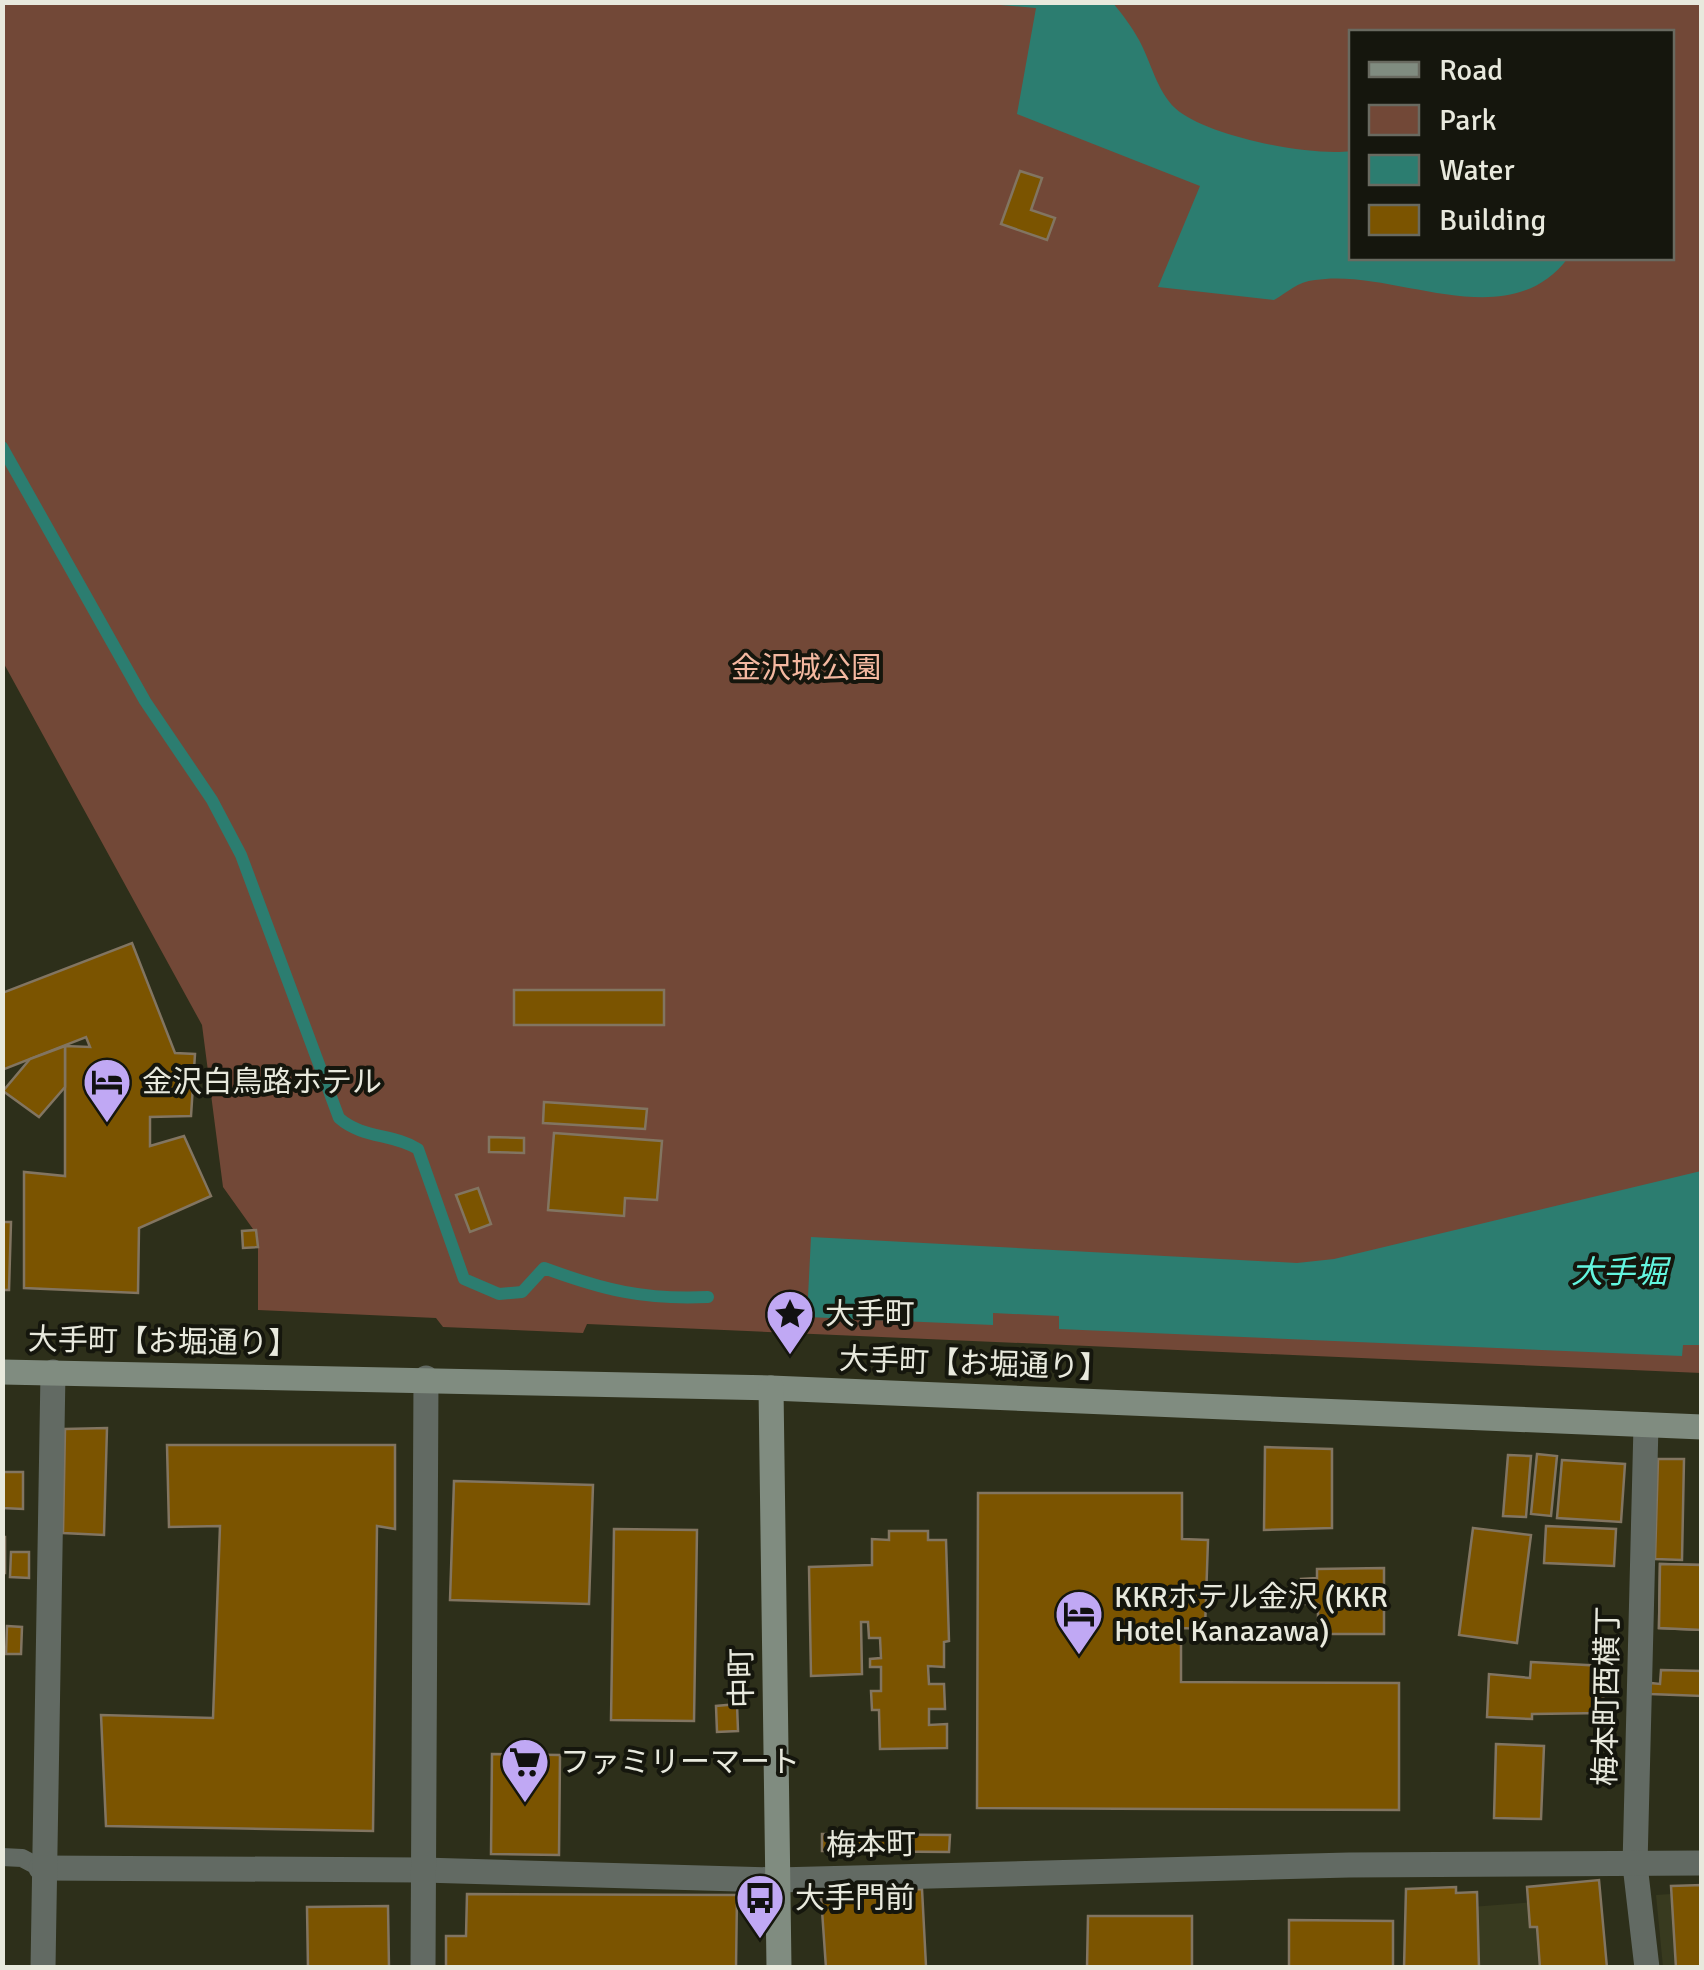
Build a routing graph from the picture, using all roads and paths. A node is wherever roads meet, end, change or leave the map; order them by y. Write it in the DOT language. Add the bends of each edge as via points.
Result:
graph roads {
  1 [pos="2,1372"];
  2 [pos="53,1372"];
  3 [pos="426,1378"];
  4 [pos="770,1388"];
  5 [pos="1646,1425"];
  6 [pos="1702,1428"];
  7 [pos="2,1857"];
  8 [pos="1702,1863"];
  9 [pos="1635,1865"];
  10 [pos="42,1868"];
  11 [pos="423,1870"];
  12 [pos="777,1880"];
  13 [pos="43,1968"];
  14 [pos="424,1968"];
  15 [pos="779,1968"];
  16 [pos="1647,1968"];
  1 -- 2 [label="street, 大手町【お堀通り】"];
  2 -- 3 [label="street, 大手町【お堀通り】"];
  2 -- 10 [label="street"];
  3 -- 4 [label="street, 大手町【お堀通り】"];
  3 -- 11 [label="street"];
  4 -- 5 [label="street, 大手町【お堀通り】"];
  4 -- 12 [label="street, 中町"];
  5 -- 6 [label="street, 大手町【お堀通り】"];
  5 -- 9 [label="street, 梅本町西横丁"];
  7 -- 10 [label="lane"];
  8 -- 9 [label="street, 梅本町"];
  9 -- 12 [label="street, 梅本町"];
  9 -- 16 [label="street, 梅本町西横丁"];
  10 -- 11 [label="street, 梅本町"];
  10 -- 13 [label="street"];
  11 -- 12 [label="street, 梅本町"];
  11 -- 14 [label="street"];
  12 -- 15 [label="street, 中町"];
}
